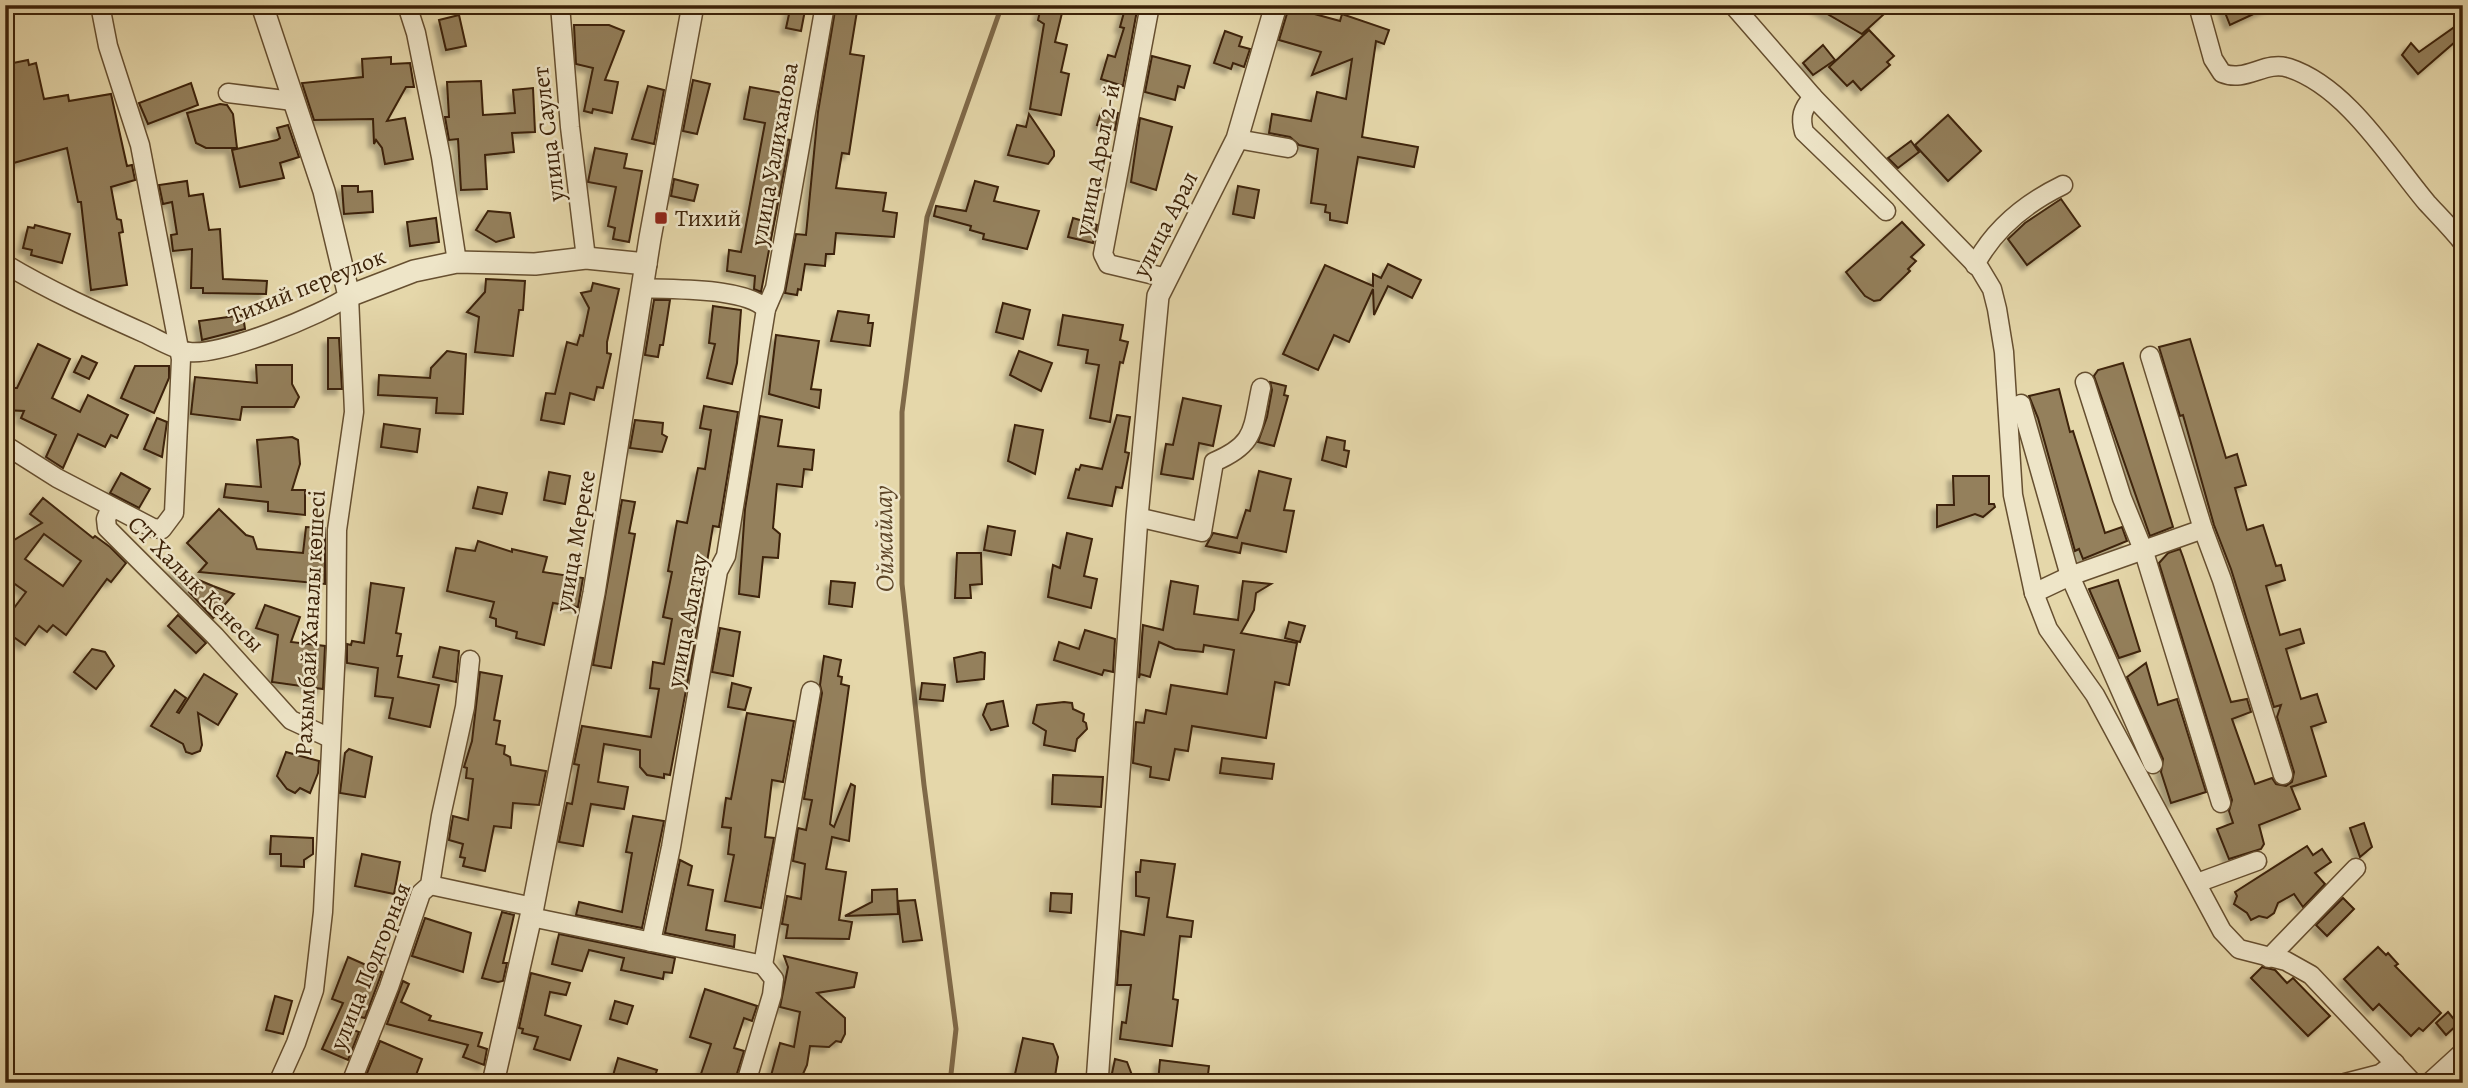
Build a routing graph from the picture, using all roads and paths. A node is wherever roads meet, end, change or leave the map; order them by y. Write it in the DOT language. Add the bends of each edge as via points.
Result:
graph roads {
  1 [pos="100,5"];
  2 [pos="262,5"];
  3 [pos="407,5"];
  4 [pos="560,5"];
  5 [pos="693,5"];
  6 [pos="825,5"];
  7 [pos="1150,5"];
  8 [pos="1276,5"];
  9 [pos="1733,5"];
  10 [pos="2198,5"];
  11 [pos="228,93"];
  12 [pos="1813,97"];
  13 [pos="293,101"];
  14 [pos="1237,139"];
  15 [pos="1288,148"];
  16 [pos="2063,186"];
  17 [pos="1886,211"];
  18 [pos="2463,243"];
  19 [pos="586,258"];
  20 [pos="457,262"];
  21 [pos="5,264"];
  22 [pos="646,264"];
  23 [pos="1975,265"];
  24 [pos="1167,278"];
  25 [pos="643,288"];
  26 [pos="349,296"];
  27 [pos="766,309"];
  28 [pos="178,346"];
  29 [pos="2150,356"];
  30 [pos="2085,382"];
  31 [pos="1261,388"];
  32 [pos="2021,404"];
  33 [pos="5,445"];
  34 [pos="111,507"];
  35 [pos="1137,517"];
  36 [pos="2203,529"];
  37 [pos="2144,552"];
  38 [pos="2070,576"];
  39 [pos="2034,593"];
  40 [pos="470,660"];
  41 [pos="811,691"];
  42 [pos="330,738"];
  43 [pos="2153,764"];
  44 [pos="2283,775"];
  45 [pos="2221,803"];
  46 [pos="2257,861"];
  47 [pos="2356,868"];
  48 [pos="2197,883"];
  49 [pos="430,886"];
  50 [pos="532,912"];
  51 [pos="651,942"];
  52 [pos="2269,958"];
  53 [pos="763,965"];
  54 [pos="2463,1052"];
  55 [pos="2395,1063"];
  56 [pos="278,1083"];
  57 [pos="351,1083"];
  58 [pos="493,1083"];
  59 [pos="746,1083"];
  60 [pos="1097,1083"];
  61 [pos="2345,1083"];
  62 [pos="2413,1083"];
  63 [pos="2429,1083"];
  1 -- 28 [label="street" via="108,46 140,145"];
  2 -- 13 [label="street, Рахымбай Ханалы көшесі"];
  3 -- 20 [label="street" via="441,157"];
  4 -- 19 [label="street, улица Саулет"];
  5 -- 22 [label="street, улица Мереке"];
  6 -- 27 [label="street, улица Уалиханова" via="775,288"];
  7 -- 24 [label="street, улица Арал 2-й" via="1103,254 1108,264"];
  8 -- 14 [label="street, улица Арал"];
  9 -- 12 [label="street"];
  10 -- 18 [label="street" via="2213,60 2222,73 2241,77 2270,66 2286,66 2306,74 2357,117"];
  11 -- 13 [label="street"];
  12 -- 17 [label="street" via="1804,106 1804,132"];
  12 -- 23 [label="street"];
  13 -- 26 [label="street, Рахымбай Ханалы көшесі" via="324,191"];
  14 -- 15 [label="street"];
  14 -- 24 [label="street, улица Арал"];
  16 -- 23 [label="street" via="2048,192 1996,232"];
  19 -- 20 [label="street, Тихий переулок" via="535,264"];
  19 -- 22 [label="street, Тихий переулок"];
  20 -- 26 [label="street, Тихий переулок" via="414,271"];
  21 -- 28 [label="street, Тихий переулок" via="93,310"];
  22 -- 25 [label="street, улица Мереке"];
  23 -- 39 [label="street" via="1993,289 1997,309 2013,495"];
  24 -- 35 [label="street, улица Арал" via="1158,296"];
  25 -- 27 [label="street" via="742,296 759,301"];
  25 -- 50 [label="street, улица Мереке" via="594,593"];
  26 -- 28 [label="street, Тихий переулок" via="258,338 188,352"];
  26 -- 42 [label="street, Рахымбай Ханалы көшесі" via="354,412 337,530"];
  27 -- 51 [label="street, улица Алатау" via="726,555 719,571"];
  28 -- 34 [label="street" via="174,513 162,529"];
  29 -- 36 [label="street"];
  30 -- 37 [label="street"];
  31 -- 35 [label="street" via="1250,437 1240,450 1214,462 1202,532"];
  32 -- 38 [label="street"];
  33 -- 34 [label="street, СТ Халык Кенесы"];
  34 -- 42 [label="street, СТ Халык Кенесы" via="107,528 291,720"];
  35 -- 60 [label="street, улица Арал"];
  36 -- 37 [label="street"];
  36 -- 44 [label="street"];
  37 -- 38 [label="street"];
  37 -- 45 [label="street"];
  38 -- 39 [label="street"];
  38 -- 43 [label="street"];
  39 -- 48 [label="street" via="2048,629 2095,695"];
  40 -- 49 [label="street, улица Подгорная"];
  41 -- 53 [label="street"];
  42 -- 56 [label="street, Рахымбай Ханалы көшесі" via="323,912 314,990"];
  46 -- 48 [label="street"];
  47 -- 52 [label="street"];
  48 -- 52 [label="street" via="2229,940 2239,949"];
  49 -- 50 [label="street"];
  49 -- 57 [label="street, улица Подгорная" via="421,894"];
  50 -- 51 [label="street"];
  50 -- 58 [label="street, улица Мереке"];
  51 -- 53 [label="street"];
  52 -- 55 [label="street" via="2286,961 2311,975"];
  53 -- 59 [label="street" via="774,979 772,995"];
  54 -- 63 [label="street"];
  55 -- 61 [label="street" via="2380,1074"];
  55 -- 62 [label="street"];
}
